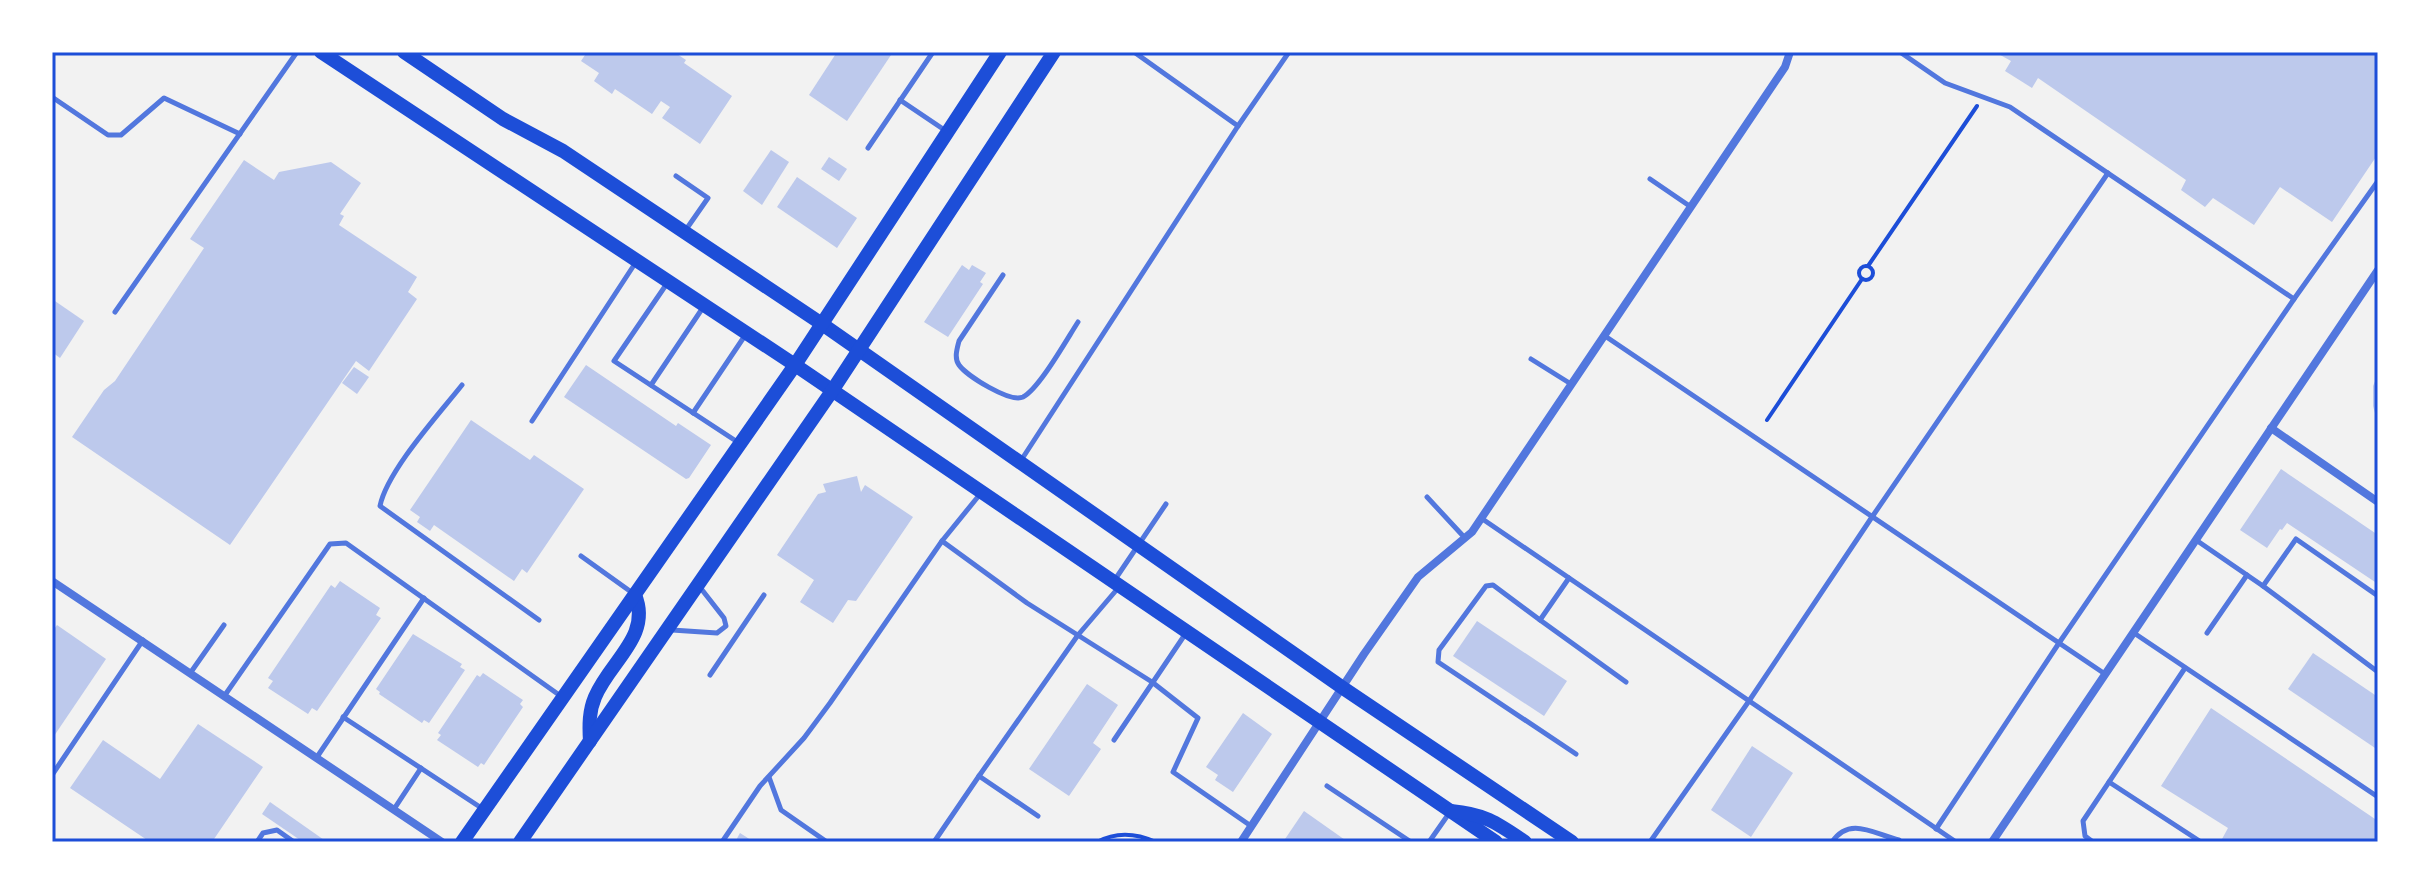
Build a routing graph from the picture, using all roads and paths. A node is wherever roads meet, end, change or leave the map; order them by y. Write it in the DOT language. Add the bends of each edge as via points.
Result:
graph roads {
  1 [pos="297,52"];
  2 [pos="321,52"];
  3 [pos="404,52"];
  4 [pos="933,52"];
  5 [pos="1000,52"];
  6 [pos="1054,52"];
  7 [pos="1134,52"];
  8 [pos="1289,52"];
  9 [pos="1790,52"];
  10 [pos="1900,52"];
  11 [pos="52,97"];
  12 [pos="900,100"];
  13 [pos="1978,104"];
  14 [pos="1238,126"];
  15 [pos="947,132"];
  16 [pos="240,134"];
  17 [pos="868,148"];
  18 [pos="2108,173"];
  19 [pos="676,176"];
  20 [pos="1650,179"];
  21 [pos="2378,181"];
  22 [pos="1691,207"];
  23 [pos="684,232"];
  24 [pos="637,261"];
  25 [pos="1868,266"];
  26 [pos="2378,270"];
  27 [pos="1003,275"];
  28 [pos="1862,279"];
  29 [pos="668,282"];
  30 [pos="2294,299"];
  31 [pos="704,306"];
  32 [pos="115,312"];
  33 [pos="1078,322"];
  34 [pos="822,324"];
  35 [pos="747,333"];
  36 [pos="1604,335"];
  37 [pos="858,351"];
  38 [pos="1531,359"];
  39 [pos="795,365"];
  40 [pos="462,385"];
  41 [pos="651,385"];
  42 [pos="1571,385"];
  43 [pos="832,391"];
  44 [pos="693,413"];
  45 [pos="1767,420"];
  46 [pos="532,421"];
  47 [pos="2271,428"];
  48 [pos="740,444"];
  49 [pos="1020,463"];
  50 [pos="982,493"];
  51 [pos="1427,497"];
  52 [pos="2378,502"];
  53 [pos="1166,504"];
  54 [pos="1872,517"];
  55 [pos="1481,518"];
  56 [pos="1466,539"];
  57 [pos="2196,540"];
  58 [pos="942,541"];
  59 [pos="1139,546"];
  60 [pos="581,556"];
  61 [pos="2247,575"];
  62 [pos="1569,578"];
  63 [pos="52,581"];
  64 [pos="698,584"];
  65 [pos="1116,584"];
  66 [pos="2263,586"];
  67 [pos="635,595"];
  68 [pos="764,595"];
  69 [pos="2378,596"];
  70 [pos="424,598"];
  71 [pos="539,620"];
  72 [pos="1540,620"];
  73 [pos="224,625"];
  74 [pos="723,629"];
  75 [pos="667,630"];
  76 [pos="1186,632"];
  77 [pos="2133,632"];
  78 [pos="2207,633"];
  79 [pos="1078,635"];
  80 [pos="735,638"];
  81 [pos="143,640"];
  82 [pos="2059,643"];
  83 [pos="2185,668"];
  84 [pos="191,672"];
  85 [pos="2378,672"];
  86 [pos="2105,674"];
  87 [pos="710,675"];
  88 [pos="1152,682"];
  89 [pos="1626,682"];
  90 [pos="1343,688"];
  91 [pos="225,695"];
  92 [pos="563,697"];
  93 [pos="1749,701"];
  94 [pos="343,717"];
  95 [pos="1320,724"];
  96 [pos="1114,740"];
  97 [pos="590,741"];
  98 [pos="1576,754"];
  99 [pos="317,757"];
  100 [pos="421,768"];
  101 [pos="52,775"];
  102 [pos="769,776"];
  103 [pos="979,776"];
  104 [pos="2109,782"];
  105 [pos="1327,786"];
  106 [pos="2378,797"];
  107 [pos="394,809"];
  108 [pos="484,810"];
  109 [pos="1450,811"];
  110 [pos="1038,816"];
  111 [pos="1251,826"];
  112 [pos="1936,829"];
  113 [pos="1899,840"];
  114 [pos="257,842"];
  115 [pos="294,842"];
  116 [pos="442,842"];
  117 [pos="462,842"];
  118 [pos="520,842"];
  119 [pos="722,842"];
  120 [pos="827,842"];
  121 [pos="934,842"];
  122 [pos="1097,842"];
  123 [pos="1156,842"];
  124 [pos="1241,842"];
  125 [pos="1411,842"];
  126 [pos="1429,842"];
  127 [pos="1496,842"];
  128 [pos="1525,842"];
  129 [pos="1572,842"];
  130 [pos="1650,842"];
  131 [pos="1832,842"];
  132 [pos="1956,842"];
  133 [pos="1992,842"];
  134 [pos="2093,842"];
  135 [pos="2201,842"];
  1 -- 16 [label="lane"];
  2 -- 24 [label="main road"];
  3 -- 23 [label="main road"];
  4 -- 12 [label="lane"];
  5 -- 15 [label="main road"];
  6 -- 37 [label="main road"];
  7 -- 14 [label="lane"];
  8 -- 14 [label="lane"];
  9 -- 22 [label="street"];
  10 -- 18 [label="lane" via="1945,83 2010,107"];
  11 -- 16 [label="lane" via="108,135 121,135 164,98"];
  12 -- 15 [label="lane"];
  12 -- 17 [label="lane"];
  13 -- 25 [label="path"];
  14 -- 49 [label="lane"];
  15 -- 34 [label="main road"];
  16 -- 32 [label="lane"];
  18 -- 30 [label="lane"];
  18 -- 54 [label="lane"];
  19 -- 23 [label="lane" via="708,198"];
  20 -- 22 [label="lane"];
  21 -- 30 [label="lane"];
  22 -- 36 [label="street"];
  23 -- 34 [label="main road"];
  24 -- 29 [label="main road"];
  24 -- 46 [label="lane"];
  25 -- 28 [label="path" via="1860,270"];
  25 -- 28 [label="path" via="1873,276"];
  26 -- 47 [label="street"];
  27 -- 33 [label="lane" via="955,352 958,365 990,388 1020,399 1032,391"];
  28 -- 45 [label="path"];
  29 -- 31 [label="main road"];
  29 -- 41 [label="lane" via="614,361"];
  30 -- 82 [label="lane"];
  31 -- 35 [label="main road"];
  31 -- 41 [label="lane"];
  34 -- 37 [label="main road"];
  34 -- 39 [label="main road"];
  35 -- 39 [label="main road"];
  35 -- 44 [label="lane"];
  36 -- 42 [label="street"];
  36 -- 54 [label="lane"];
  37 -- 43 [label="main road"];
  37 -- 49 [label="main road"];
  38 -- 42 [label="lane"];
  39 -- 43 [label="main road"];
  39 -- 48 [label="main road"];
  40 -- 71 [label="lane" via="382,492 380,506"];
  41 -- 44 [label="lane"];
  42 -- 55 [label="street"];
  43 -- 50 [label="main road"];
  43 -- 64 [label="main road"];
  44 -- 48 [label="lane"];
  47 -- 52 [label="street"];
  47 -- 57 [label="street"];
  48 -- 67 [label="main road"];
  49 -- 59 [label="main road"];
  50 -- 58 [label="lane"];
  50 -- 65 [label="main road"];
  51 -- 56 [label="lane"];
  53 -- 59 [label="lane"];
  54 -- 82 [label="lane"];
  54 -- 93 [label="lane"];
  55 -- 56 [label="street"];
  55 -- 62 [label="lane"];
  56 -- 90 [label="street" via="1418,577"];
  57 -- 61 [label="lane"];
  57 -- 77 [label="street"];
  58 -- 79 [label="lane"];
  58 -- 102 [label="lane" via="821,715"];
  59 -- 65 [label="lane"];
  59 -- 90 [label="main road"];
  60 -- 67 [label="lane"];
  61 -- 66 [label="lane"];
  61 -- 78 [label="lane"];
  62 -- 72 [label="lane"];
  62 -- 93 [label="lane"];
  63 -- 81 [label="street"];
  64 -- 74 [label="lane" via="724,618"];
  64 -- 75 [label="main road"];
  65 -- 76 [label="main road"];
  65 -- 79 [label="lane"];
  66 -- 69 [label="lane" via="2296,539"];
  66 -- 85 [label="lane"];
  67 -- 92 [label="main road"];
  67 -- 97 [label="main road" via="640,621 595,696"];
  68 -- 80 [label="lane"];
  70 -- 91 [label="lane" via="346,543 330,544"];
  70 -- 92 [label="lane"];
  70 -- 94 [label="lane"];
  72 -- 89 [label="lane"];
  72 -- 98 [label="lane" via="1493,585 1486,586 1439,650 1438,662"];
  73 -- 84 [label="lane"];
  74 -- 75 [label="lane"];
  74 -- 80 [label="lane"];
  75 -- 97 [label="main road"];
  76 -- 88 [label="lane"];
  76 -- 95 [label="main road"];
  77 -- 83 [label="lane"];
  77 -- 86 [label="street"];
  79 -- 88 [label="lane"];
  79 -- 103 [label="lane"];
  80 -- 87 [label="lane"];
  81 -- 84 [label="street"];
  81 -- 101 [label="lane"];
  82 -- 86 [label="lane"];
  82 -- 112 [label="lane"];
  83 -- 104 [label="lane"];
  83 -- 106 [label="lane"];
  84 -- 91 [label="street"];
  86 -- 133 [label="street"];
  88 -- 96 [label="lane"];
  88 -- 111 [label="lane" via="1198,718 1173,772"];
  90 -- 95 [label="street"];
  90 -- 129 [label="main road"];
  91 -- 99 [label="street"];
  92 -- 108 [label="main road"];
  93 -- 112 [label="lane"];
  93 -- 130 [label="lane"];
  94 -- 99 [label="lane"];
  94 -- 100 [label="lane"];
  95 -- 109 [label="main road"];
  95 -- 111 [label="street"];
  97 -- 118 [label="main road"];
  99 -- 107 [label="street"];
  100 -- 107 [label="lane"];
  100 -- 108 [label="lane"];
  102 -- 119 [label="lane"];
  102 -- 120 [label="lane" via="781,810"];
  103 -- 110 [label="lane"];
  103 -- 121 [label="lane"];
  104 -- 134 [label="lane" via="2083,821 2085,836"];
  104 -- 135 [label="lane"];
  105 -- 125 [label="lane"];
  107 -- 116 [label="street"];
  108 -- 117 [label="main road"];
  109 -- 126 [label="lane"];
  109 -- 127 [label="main road"];
  109 -- 128 [label="main road" via="1492,819"];
  111 -- 124 [label="street"];
  112 -- 132 [label="lane"];
  113 -- 131 [label="lane" via="1858,826"];
  114 -- 115 [label="lane" via="263,833 277,830"];
  122 -- 123 [label="path" via="1115,834"];
}
